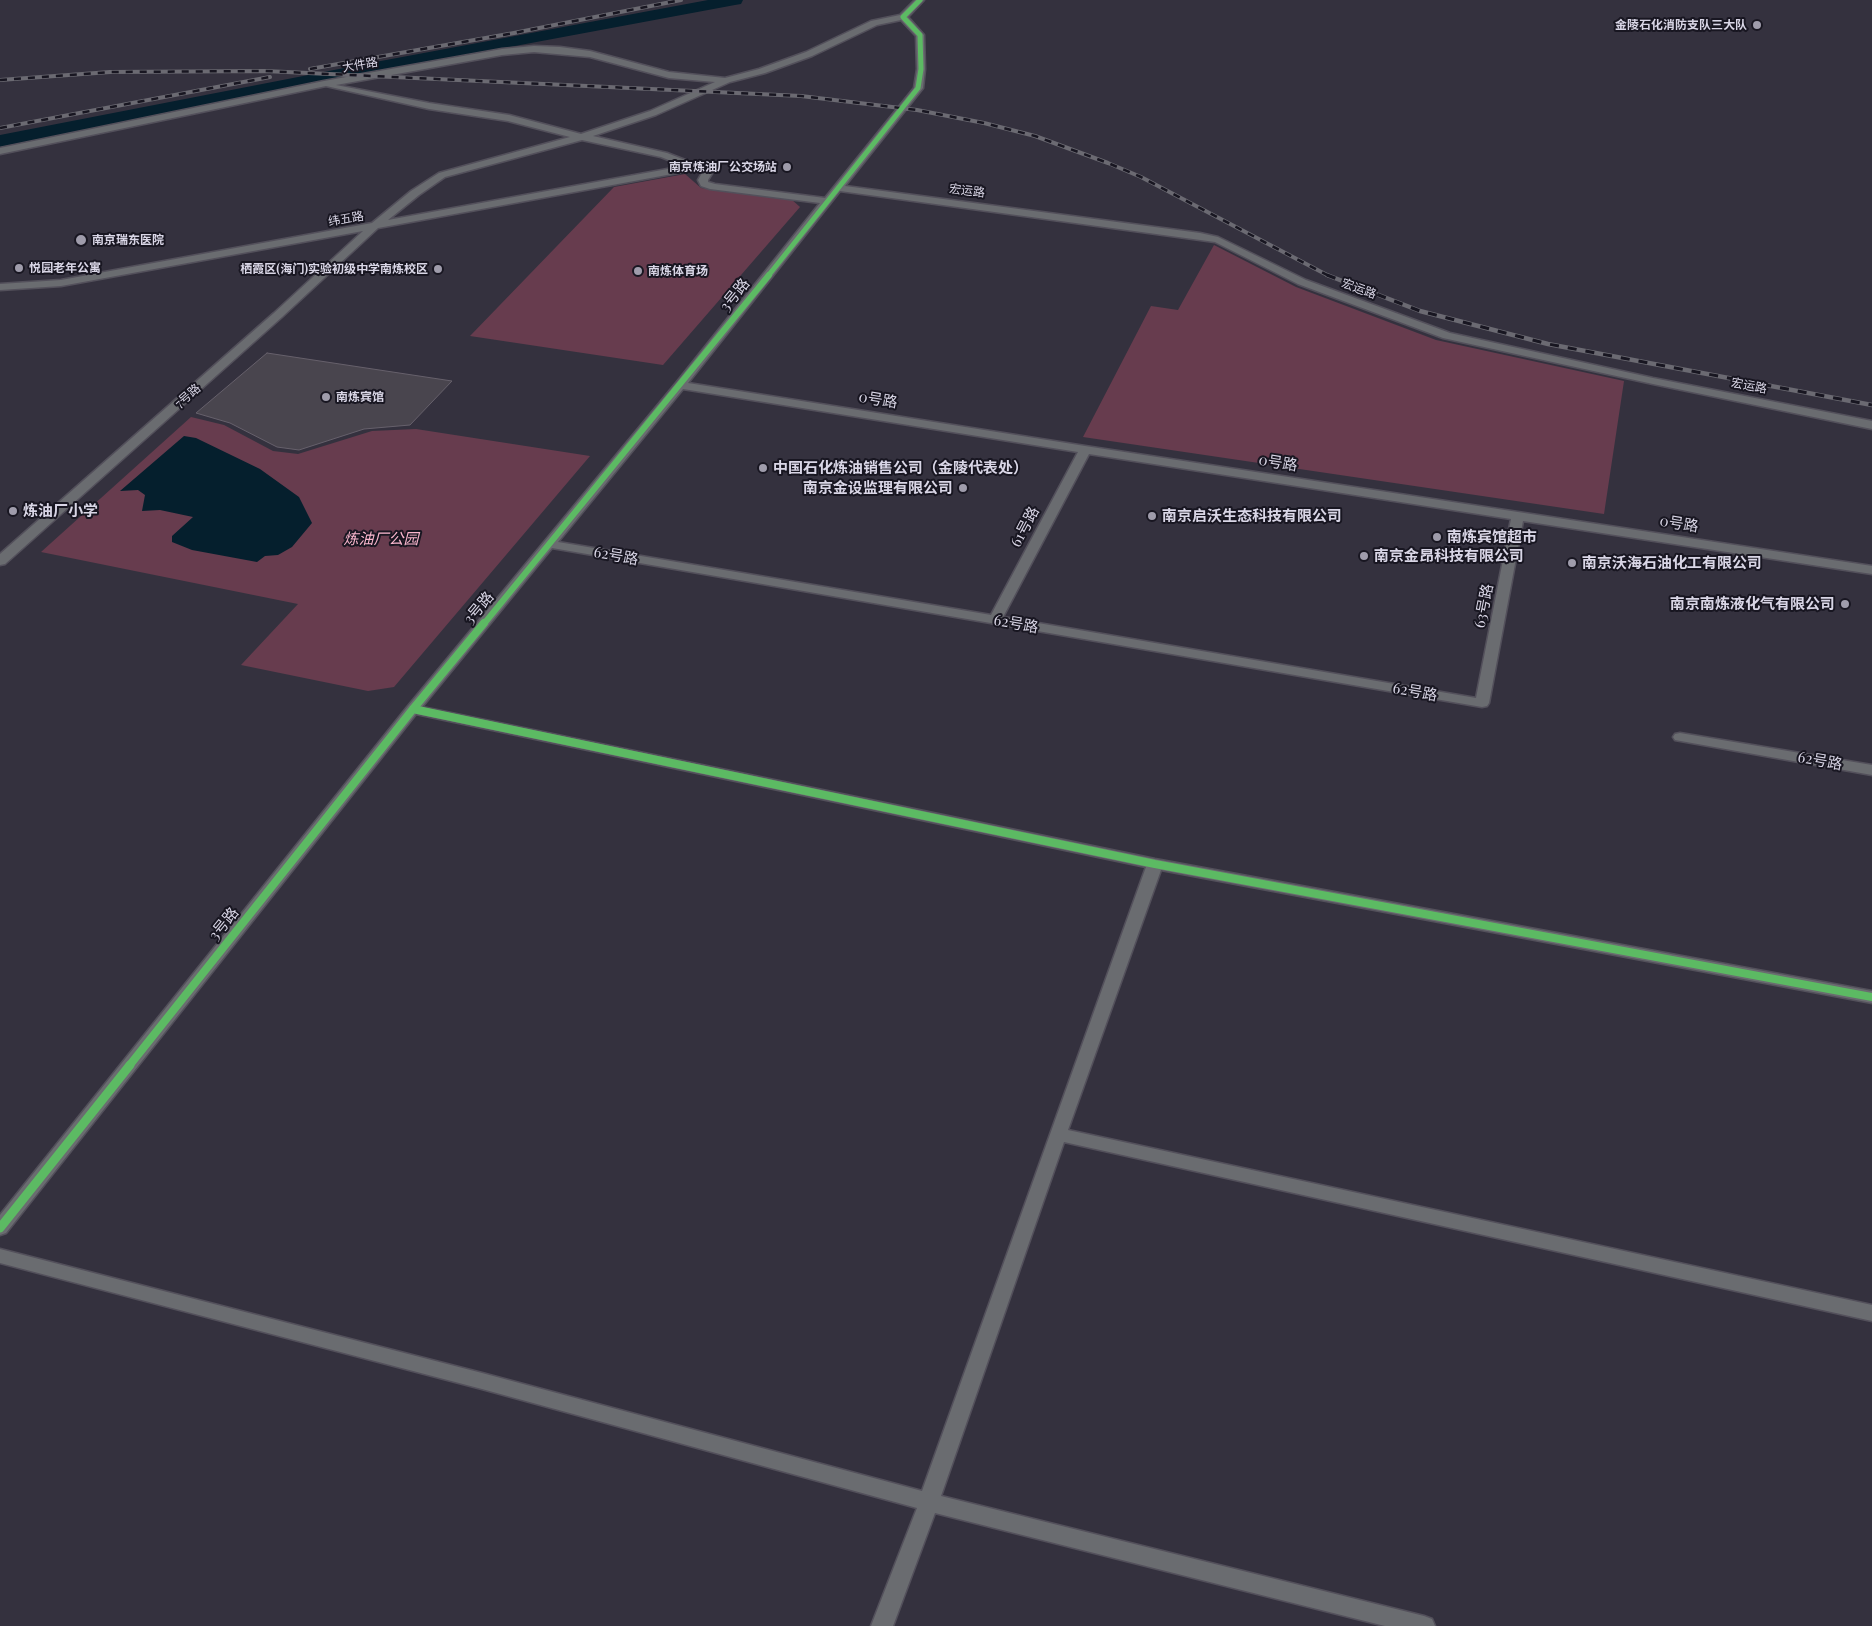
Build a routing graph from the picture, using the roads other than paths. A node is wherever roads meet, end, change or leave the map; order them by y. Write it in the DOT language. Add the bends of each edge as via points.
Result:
graph roads {
  1 [pos="920,0"];
  2 [pos="903,17"];
  3 [pos="727,80"];
  4 [pos="324,84"];
  5 [pos="584,137"];
  6 [pos="0,151"];
  7 [pos="694,167"];
  8 [pos="838,188"];
  9 [pos="827,201"];
  10 [pos="373,227"];
  11 [pos="0,277"];
  12 [pos="61,283"];
  13 [pos="0,287"];
  14 [pos="680,385"];
  15 [pos="1872,425"];
  16 [pos="1085,450"];
  17 [pos="1518,516"];
  18 [pos="549,544"];
  19 [pos="2,558"];
  20 [pos="1872,570"];
  21 [pos="995,620"];
  22 [pos="1482,704"];
  23 [pos="413,709"];
  24 [pos="1680,737"];
  25 [pos="1872,770"];
  26 [pos="1155,864"];
  27 [pos="1872,997"];
  28 [pos="1058,1134"];
  29 [pos="0,1228"];
  30 [pos="0,1256"];
  31 [pos="1872,1313"];
  32 [pos="929,1502"];
  33 [pos="882,1626"];
  34 [pos="1424,1626"];
  1 -- 2 [label="street"];
  2 -- 3 [label="street" via="874,23 809,54"];
  2 -- 8 [label="street, 3号路" via="920,35 918,88"];
  3 -- 4 [label="street, 大件路" via="669,75 590,54 534,49"];
  3 -- 5 [label="street, 7号路" via="653,113"];
  4 -- 5 [label="street" via="429,106 509,118"];
  4 -- 6 [label="street, 大件路"];
  5 -- 7 [label="street" via="664,155"];
  5 -- 10 [label="street, 7号路" via="442,175"];
  7 -- 9 [label="street" via="708,172 704,184 714,188"];
  7 -- 10 [label="street, 纬五路"];
  8 -- 9 [label="street, 3号路"];
  8 -- 15 [label="street, 宏运路" via="1218,240 1302,282 1447,336"];
  9 -- 14 [label="street, 3号路"];
  10 -- 12 [label="street, 纬五路"];
  10 -- 19 [label="street, 7号路" via="278,316"];
  11 -- 12 [label="street"];
  12 -- 13 [label="street, 纬五路"];
  14 -- 16 [label="street, 0号路"];
  14 -- 18 [label="street, 3号路"];
  16 -- 17 [label="street, 0号路"];
  16 -- 21 [label="street, 61号路"];
  17 -- 20 [label="street, 0号路"];
  17 -- 22 [label="street, 63号路"];
  18 -- 21 [label="street, 62号路"];
  18 -- 23 [label="street, 3号路"];
  21 -- 22 [label="street, 62号路"];
  23 -- 26 [label="street"];
  23 -- 29 [label="street, 3号路"];
  24 -- 25 [label="street, 62号路"];
  26 -- 27 [label="street"];
  26 -- 28 [label="street"];
  28 -- 31 [label="street"];
  28 -- 32 [label="street"];
  30 -- 32 [label="street" via="482,1381"];
  32 -- 33 [label="street"];
  32 -- 34 [label="street"];
}
